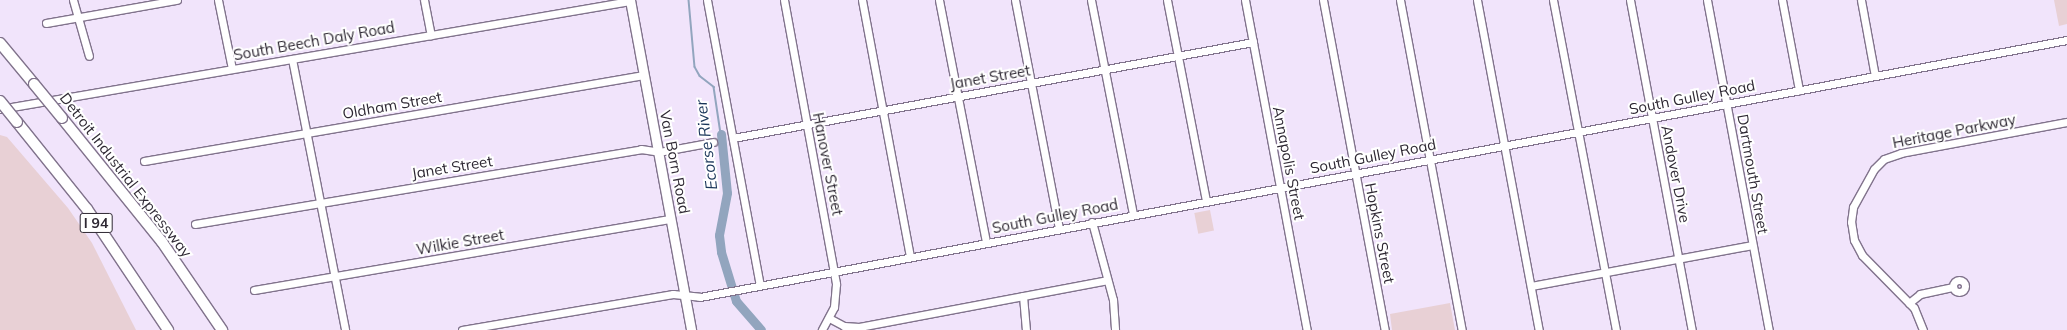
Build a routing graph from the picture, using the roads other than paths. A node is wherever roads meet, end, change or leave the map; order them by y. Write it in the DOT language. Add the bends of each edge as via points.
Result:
graph roads {
  1 [pos="73,0"];
  2 [pos="177,0"];
  3 [pos="218,0"];
  4 [pos="424,0"];
  5 [pos="631,0"];
  6 [pos="707,0"];
  7 [pos="784,0"];
  8 [pos="862,0"];
  9 [pos="939,0"];
  10 [pos="1015,0"];
  11 [pos="1091,0"];
  12 [pos="1167,0"];
  13 [pos="1245,0"];
  14 [pos="1322,0"];
  15 [pos="1400,0"];
  16 [pos="1477,0"];
  17 [pos="1552,0"];
  18 [pos="1630,0"];
  19 [pos="1706,0"];
  20 [pos="1782,0"];
  21 [pos="1861,0"];
  22 [pos="78,18"];
  23 [pos="46,23"];
  24 [pos="431,35"];
  25 [pos="2067,40"];
  26 [pos="1253,42"];
  27 [pos="0,43"];
  28 [pos="1178,55"];
  29 [pos="89,56"];
  30 [pos="292,59"];
  31 [pos="232,69"];
  32 [pos="1105,69"];
  33 [pos="644,75"];
  34 [pos="1875,76"];
  35 [pos="1031,83"];
  36 [pos="1799,90"];
  37 [pos="957,96"];
  38 [pos="0,101"];
  39 [pos="1726,104"];
  40 [pos="0,109"];
  41 [pos="882,110"];
  42 [pos="1652,118"];
  43 [pos="2067,122"];
  44 [pos="807,124"];
  45 [pos="1579,131"];
  46 [pos="307,133"];
  47 [pos="733,138"];
  48 [pos="713,142"];
  49 [pos="1504,145"];
  50 [pos="659,152"];
  51 [pos="1430,159"];
  52 [pos="144,161"];
  53 [pos="1356,173"];
  54 [pos="1281,187"];
  55 [pos="1206,201"];
  56 [pos="320,202"];
  57 [pos="1133,214"];
  58 [pos="671,219"];
  59 [pos="1092,222"];
  60 [pos="196,224"];
  61 [pos="1059,228"];
  62 [pos="986,242"];
  63 [pos="1752,245"];
  64 [pos="910,257"];
  65 [pos="1678,259"];
  66 [pos="834,271"];
  67 [pos="1605,272"];
  68 [pos="335,277"];
  69 [pos="1107,280"];
  70 [pos="760,285"];
  71 [pos="1531,286"];
  72 [pos="1953,287"];
  73 [pos="254,290"];
  74 [pos="685,296"];
  75 [pos="1023,296"];
  76 [pos="1910,303"];
  77 [pos="829,318"];
  78 [pos="502,327"];
  79 [pos="168,330"];
  80 [pos="222,330"];
  81 [pos="345,330"];
  82 [pos="462,330"];
  83 [pos="692,330"];
  84 [pos="822,330"];
  85 [pos="1026,330"];
  86 [pos="1115,330"];
  87 [pos="1306,330"];
  88 [pos="1385,330"];
  89 [pos="1462,330"];
  90 [pos="1540,330"];
  91 [pos="1616,330"];
  92 [pos="1692,330"];
  93 [pos="1769,330"];
  94 [pos="1923,330"];
  1 -- 22 [label="street"];
  2 -- 22 [label="street"];
  3 -- 31 [label="street"];
  4 -- 24 [label="street"];
  5 -- 24 [label="street, South Beech Daly Road"];
  5 -- 33 [label="main road, Van Born Road"];
  6 -- 47 [label="street"];
  7 -- 44 [label="street, Hanover Street"];
  8 -- 41 [label="street"];
  9 -- 37 [label="street"];
  10 -- 35 [label="street"];
  11 -- 32 [label="street"];
  12 -- 28 [label="street"];
  13 -- 26 [label="street, Annapolis Street"];
  14 -- 53 [label="street, Hopkins Street"];
  15 -- 51 [label="street"];
  16 -- 49 [label="street"];
  17 -- 45 [label="street"];
  18 -- 42 [label="street, Andover Drive"];
  19 -- 39 [label="street, Dartmouth Street"];
  20 -- 36 [label="street"];
  21 -- 34 [label="street"];
  22 -- 23 [label="street"];
  22 -- 29 [label="street"];
  24 -- 30 [label="street, South Beech Daly Road"];
  25 -- 34 [label="street, South Gulley Road"];
  26 -- 28 [label="street, Janet Street"];
  26 -- 54 [label="street, Annapolis Street"];
  27 -- 80 [label="highway, Detroit Industrial Expressway / I 94, bridge" via="162,242"];
  28 -- 32 [label="street, Janet Street"];
  28 -- 55 [label="street"];
  30 -- 31 [label="street, South Beech Daly Road"];
  30 -- 46 [label="street"];
  31 -- 40 [label="street, South Beech Daly Road"];
  32 -- 35 [label="street, Janet Street"];
  32 -- 57 [label="street"];
  33 -- 46 [label="street, Oldham Street"];
  33 -- 50 [label="main road, Van Born Road"];
  34 -- 36 [label="street, South Gulley Road"];
  35 -- 37 [label="street, Janet Street"];
  35 -- 61 [label="street"];
  36 -- 39 [label="street, South Gulley Road"];
  37 -- 41 [label="street, Janet Street"];
  37 -- 62 [label="street"];
  38 -- 79 [label="highway, I 94, bridge" via="86,209"];
  39 -- 42 [label="street, South Gulley Road"];
  39 -- 63 [label="street, Dartmouth Street"];
  41 -- 44 [label="street, Janet Street"];
  41 -- 64 [label="street"];
  42 -- 45 [label="street, South Gulley Road"];
  42 -- 65 [label="street, Andover Drive"];
  43 -- 76 [label="street, Heritage Parkway" via="1901,153 1890,156 1877,165 1853,208 1853,234 1862,255"];
  44 -- 47 [label="street, Janet Street"];
  44 -- 66 [label="street, Hanover Street"];
  45 -- 49 [label="street, South Gulley Road"];
  45 -- 67 [label="street"];
  46 -- 52 [label="street, Oldham Street"];
  46 -- 56 [label="street"];
  47 -- 70 [label="street"];
  48 -- 50 [label="street, Janet Street"];
  49 -- 51 [label="street, South Gulley Road"];
  49 -- 71 [label="street"];
  50 -- 56 [label="street, Janet Street" via="641,149"];
  50 -- 58 [label="main road, Van Born Road"];
  51 -- 53 [label="street, South Gulley Road"];
  51 -- 89 [label="street"];
  53 -- 54 [label="street, South Gulley Road"];
  53 -- 88 [label="street, Hopkins Street"];
  54 -- 55 [label="street, South Gulley Road"];
  54 -- 87 [label="street, Annapolis Street"];
  55 -- 57 [label="street, South Gulley Road"];
  56 -- 60 [label="street, Janet Street"];
  56 -- 68 [label="street"];
  57 -- 59 [label="street, South Gulley Road"];
  58 -- 68 [label="street, Wilkie Street"];
  58 -- 74 [label="main road, Van Born Road"];
  59 -- 61 [label="street, South Gulley Road"];
  59 -- 69 [label="street"];
  61 -- 62 [label="street, South Gulley Road"];
  62 -- 64 [label="street, South Gulley Road"];
  63 -- 65 [label="street"];
  63 -- 93 [label="street, Dartmouth Street"];
  64 -- 66 [label="street, South Gulley Road"];
  65 -- 67 [label="street"];
  65 -- 92 [label="street, Andover Drive"];
  66 -- 70 [label="street, South Gulley Road"];
  66 -- 77 [label="street, Hanover Street" via="836,296"];
  67 -- 71 [label="street"];
  67 -- 91 [label="street"];
  68 -- 73 [label="street, Wilkie Street"];
  68 -- 81 [label="street"];
  69 -- 75 [label="street"];
  69 -- 86 [label="street" via="1114,304"];
  70 -- 74 [label="street, South Gulley Road" via="700,297"];
  71 -- 90 [label="street"];
  72 -- 76 [label="street" via="1920,294"];
  74 -- 78 [label="street, South Gulley Road" via="673,294"];
  74 -- 83 [label="main road, Van Born Road"];
  75 -- 77 [label="street" via="859,327 844,326"];
  75 -- 85 [label="street"];
  76 -- 94 [label="street, Heritage Parkway"];
  77 -- 84 [label="street, Hanover Street"];
  78 -- 82 [label="street, South Gulley Road"];
}
